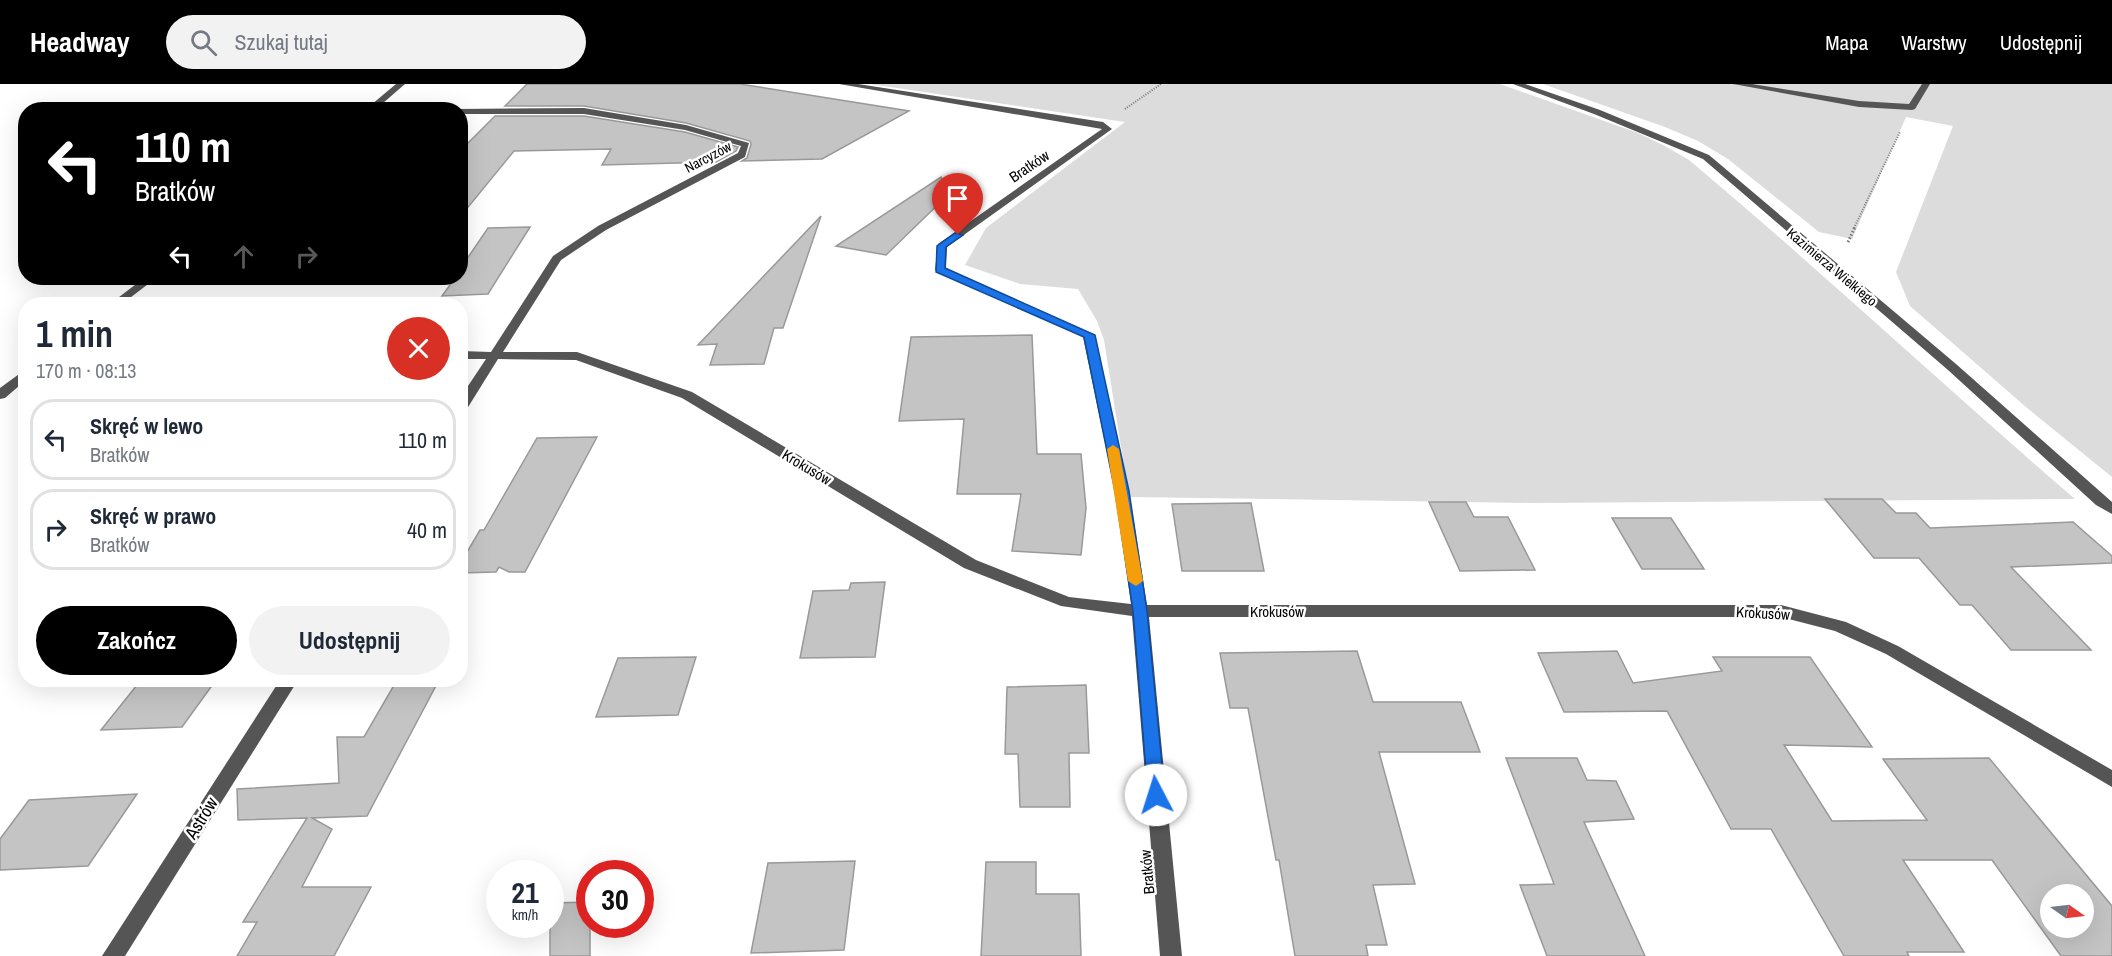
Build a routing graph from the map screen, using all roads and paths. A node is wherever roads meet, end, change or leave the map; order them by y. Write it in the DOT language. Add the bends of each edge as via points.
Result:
graph roads {
  1 [pos="401,84"];
  2 [pos="843,84"];
  3 [pos="1161,84"];
  4 [pos="1517,84"];
  5 [pos="1737,84"];
  6 [pos="1926,84"];
  7 [pos="379,102"];
  8 [pos="1912,107"];
  9 [pos="468,111"];
  10 [pos="1103,125"];
  11 [pos="1835,269"];
  12 [pos="141,285"];
  13 [pos="124,297"];
  14 [pos="496,354"];
  15 [pos="468,356"];
  16 [pos="18,380"];
  17 [pos="0,395"];
  18 [pos="468,398"];
  19 [pos="2107,506"];
  20 [pos="1140,611"];
  21 [pos="285,687"];
  22 [pos="2112,779"];
  23 [pos="113,956"];
  24 [pos="1171,956"];
  1 -- 7 [label="street"];
  2 -- 10 [label="street"];
  3 -- 10 [label="path"];
  4 -- 11 [label="street, Kazimierza Wielkiego" via="1597,111 1706,157"];
  5 -- 8 [label="street" via="1859,104"];
  6 -- 8 [label="street"];
  8 -- 11 [label="path"];
  9 -- 14 [label="street, Narcyzów" via="584,111 663,123 746,144 742,155 602,228 557,258"];
  10 -- 20 [label="street, Bratków" via="1108,129 1101,136 942,246 940,270 1089,335 1122,491"];
  11 -- 19 [label="street, Kazimierza Wielkiego"];
  12 -- 13 [label="street"];
  14 -- 15 [label="street, Krokusów"];
  14 -- 18 [label="street"];
  14 -- 20 [label="street, Krokusów" via="577,356 687,395 970,564 1067,602"];
  16 -- 17 [label="street"];
  20 -- 22 [label="street, Krokusów" via="1782,611 1840,626 1892,650"];
  20 -- 24 [label="street, Bratków"];
  21 -- 23 [label="street, Astrów"];
}
